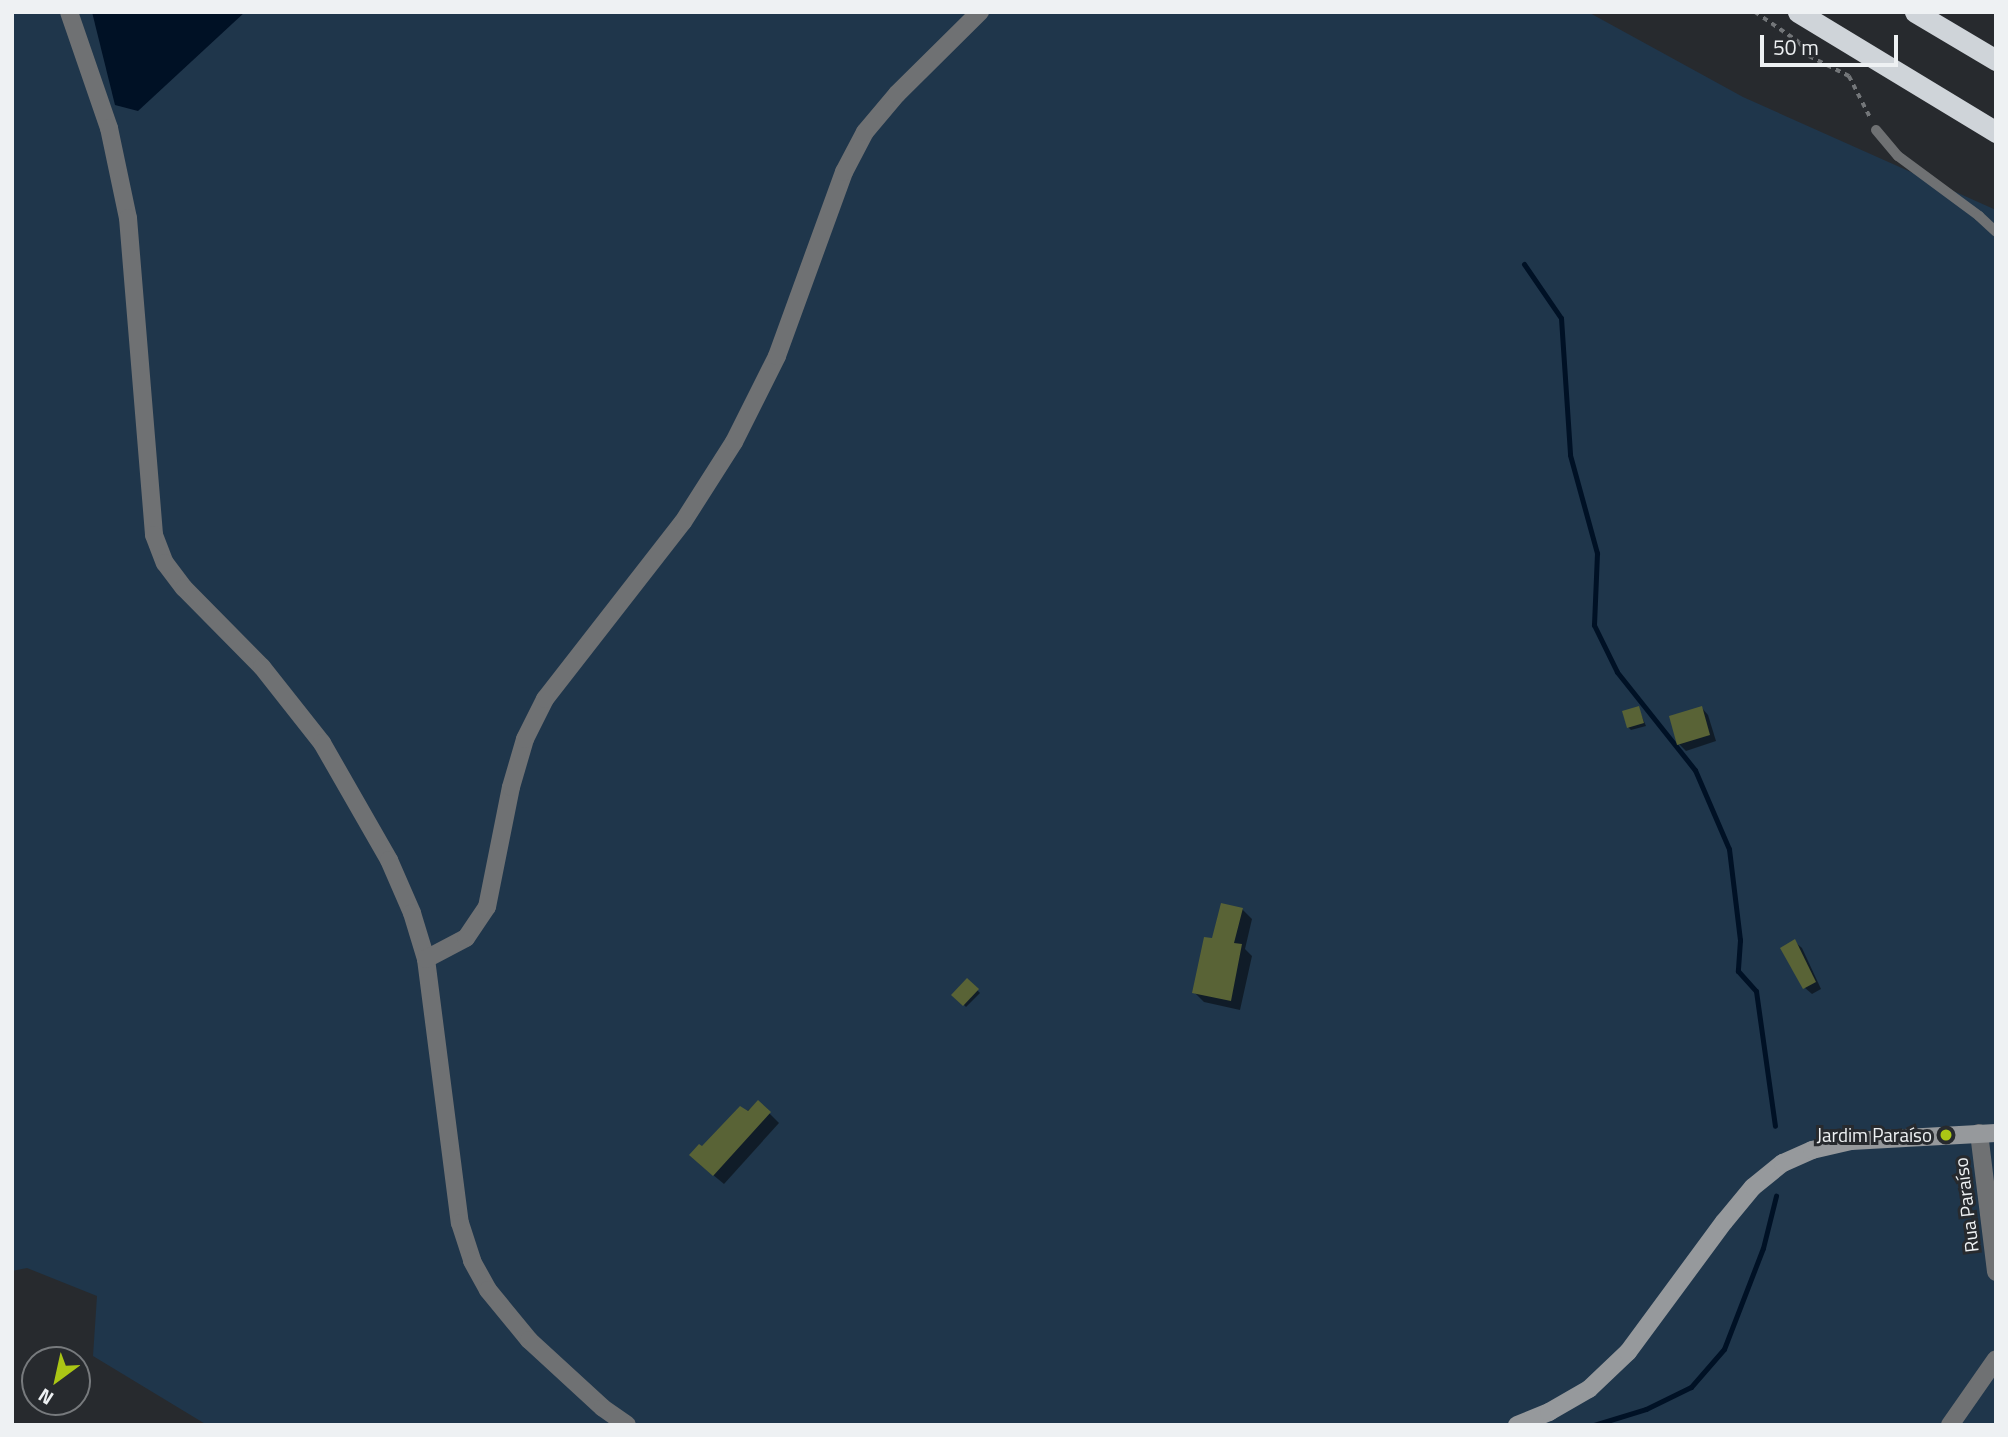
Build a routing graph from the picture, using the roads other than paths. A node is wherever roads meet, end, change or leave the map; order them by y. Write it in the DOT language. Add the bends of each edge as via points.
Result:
graph roads {
  1 [pos="69,12"];
  2 [pos="980,12"];
  3 [pos="1798,12"];
  4 [pos="1915,12"];
  5 [pos="1996,60"];
  6 [pos="1876,130"];
  7 [pos="1996,132"];
  8 [pos="1996,232"];
  9 [pos="426,959"];
  10 [pos="1987,1133"];
  11 [pos="1996,1272"];
  12 [pos="1996,1359"];
  13 [pos="627,1425"];
  14 [pos="1517,1425"];
  15 [pos="1950,1425"];
  1 -- 9 [label="street" via="109,128 128,218 154,535 165,563 184,588 262,667 323,743 389,860"];
  2 -- 9 [label="street" via="865,132 844,172 776,356 734,442 683,522 545,699 524,740 487,907 478,925 466,939"];
  3 -- 7 [label="highway"];
  4 -- 5 [label="highway"];
  6 -- 8 [label="lane" via="1898,156"];
  9 -- 13 [label="street" via="460,1223 472,1261 488,1290 529,1340"];
  10 -- 11 [label="street, Rua Paraíso"];
  10 -- 14 [label="main road" via="1852,1141 1812,1150 1783,1163 1753,1187 1724,1222 1628,1352 1589,1389"];
  12 -- 15 [label="street"];
}
